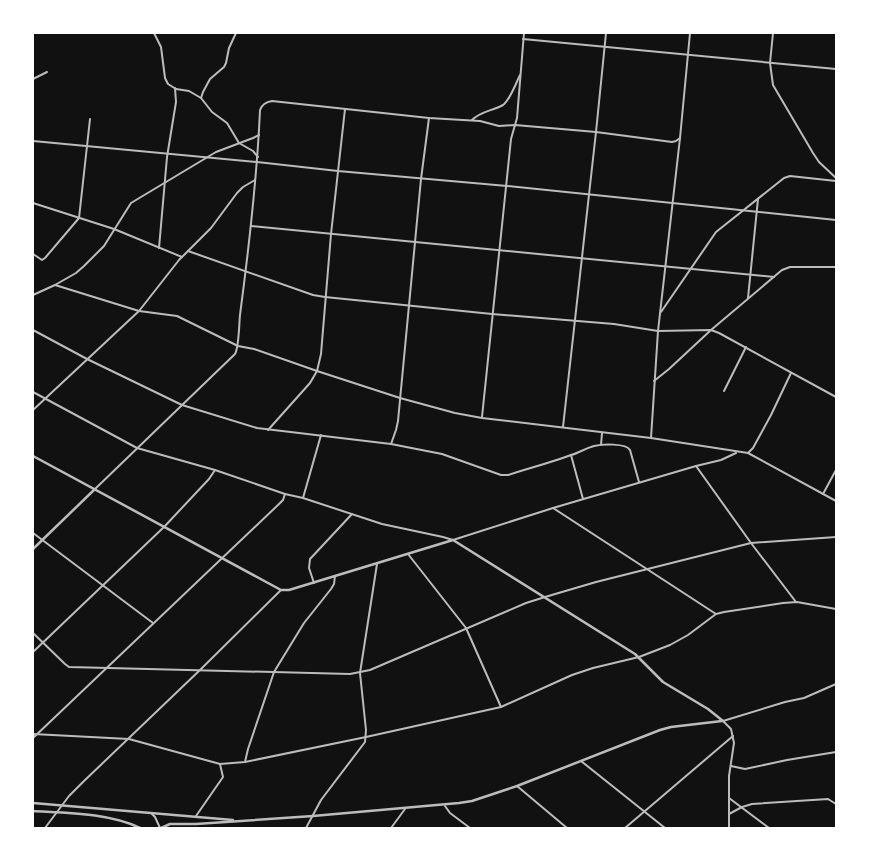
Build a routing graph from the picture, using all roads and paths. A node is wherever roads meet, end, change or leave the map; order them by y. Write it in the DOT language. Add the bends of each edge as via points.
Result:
graph roads {
  1 [pos="154,33"];
  2 [pos="236,33"];
  3 [pos="524,33"];
  4 [pos="606,33"];
  5 [pos="690,33"];
  6 [pos="773,33"];
  7 [pos="523,39"];
  8 [pos="604,46"];
  9 [pos="688,54"];
  10 [pos="770,63"];
  11 [pos="836,69"];
  12 [pos="47,72"];
  13 [pos="521,74"];
  14 [pos="33,75"];
  15 [pos="39,76"];
  16 [pos="33,79"];
  17 [pos="175,88"];
  18 [pos="201,98"];
  19 [pos="345,109"];
  20 [pos="90,118"];
  21 [pos="429,118"];
  22 [pos="471,120"];
  23 [pos="515,125"];
  24 [pos="596,132"];
  25 [pos="259,135"];
  26 [pos="680,138"];
  27 [pos="33,141"];
  28 [pos="239,143"];
  29 [pos="86,146"];
  30 [pos="168,154"];
  31 [pos="208,157"];
  32 [pos="258,157"];
  33 [pos="257,162"];
  34 [pos="338,172"];
  35 [pos="836,178"];
  36 [pos="421,179"];
  37 [pos="255,180"];
  38 [pos="836,181"];
  39 [pos="165,182"];
  40 [pos="507,186"];
  41 [pos="589,196"];
  42 [pos="758,199"];
  43 [pos="33,203"];
  44 [pos="672,204"];
  45 [pos="743,211"];
  46 [pos="757,212"];
  47 [pos="79,218"];
  48 [pos="836,220"];
  49 [pos="251,226"];
  50 [pos="114,230"];
  51 [pos="331,234"];
  52 [pos="415,242"];
  53 [pos="159,248"];
  54 [pos="188,251"];
  55 [pos="499,251"];
  56 [pos="33,254"];
  57 [pos="182,257"];
  58 [pos="582,259"];
  59 [pos="836,267"];
  60 [pos="666,268"];
  61 [pos="690,270"];
  62 [pos="246,272"];
  63 [pos="751,275"];
  64 [pos="774,277"];
  65 [pos="55,285"];
  66 [pos="33,295"];
  67 [pos="325,297"];
  68 [pos="748,299"];
  69 [pos="409,306"];
  70 [pos="139,311"];
  71 [pos="492,314"];
  72 [pos="660,314"];
  73 [pos="576,322"];
  74 [pos="33,330"];
  75 [pos="710,330"];
  76 [pos="658,332"];
  77 [pos="238,346"];
  78 [pos="746,347"];
  79 [pos="87,359"];
  80 [pos="317,371"];
  81 [pos="791,373"];
  82 [pos="654,381"];
  83 [pos="724,391"];
  84 [pos="33,392"];
  85 [pos="836,397"];
  86 [pos="45,398"];
  87 [pos="400,398"];
  88 [pos="182,405"];
  89 [pos="33,410"];
  90 [pos="482,418"];
  91 [pos="563,427"];
  92 [pos="268,430"];
  93 [pos="602,433"];
  94 [pos="321,435"];
  95 [pos="651,438"];
  96 [pos="391,444"];
  97 [pos="601,445"];
  98 [pos="137,448"];
  99 [pos="738,452"];
  100 [pos="748,453"];
  101 [pos="571,455"];
  102 [pos="33,456"];
  103 [pos="696,466"];
  104 [pos="215,470"];
  105 [pos="836,470"];
  106 [pos="639,482"];
  107 [pos="95,489"];
  108 [pos="285,494"];
  109 [pos="823,494"];
  110 [pos="304,498"];
  111 [pos="583,499"];
  112 [pos="836,501"];
  113 [pos="553,508"];
  114 [pos="352,514"];
  115 [pos="164,527"];
  116 [pos="33,533"];
  117 [pos="836,537"];
  118 [pos="42,540"];
  119 [pos="453,540"];
  120 [pos="751,543"];
  121 [pos="33,549"];
  122 [pos="407,553"];
  123 [pos="222,558"];
  124 [pos="377,564"];
  125 [pos="650,570"];
  126 [pos="335,576"];
  127 [pos="314,583"];
  128 [pos="102,586"];
  129 [pos="281,590"];
  130 [pos="546,597"];
  131 [pos="797,602"];
  132 [pos="836,609"];
  133 [pos="716,614"];
  134 [pos="153,624"];
  135 [pos="466,628"];
  136 [pos="33,632"];
  137 [pos="43,642"];
  138 [pos="33,652"];
  139 [pos="639,657"];
  140 [pos="106,668"];
  141 [pos="200,670"];
  142 [pos="274,672"];
  143 [pos="360,673"];
  144 [pos="836,684"];
  145 [pos="501,707"];
  146 [pos="723,721"];
  147 [pos="33,734"];
  148 [pos="38,734"];
  149 [pos="733,736"];
  150 [pos="366,737"];
  151 [pos="33,738"];
  152 [pos="128,739"];
  153 [pos="836,752"];
  154 [pos="582,761"];
  155 [pos="245,762"];
  156 [pos="220,764"];
  157 [pos="731,766"];
  158 [pos="517,786"];
  159 [pos="729,798"];
  160 [pos="33,803"];
  161 [pos="836,804"];
  162 [pos="62,805"];
  163 [pos="445,806"];
  164 [pos="742,806"];
  165 [pos="405,809"];
  166 [pos="33,811"];
  167 [pos="643,811"];
  168 [pos="150,812"];
  169 [pos="56,813"];
  170 [pos="729,814"];
  171 [pos="313,816"];
  172 [pos="195,817"];
  173 [pos="245,821"];
  174 [pos="131,824"];
  175 [pos="45,828"];
  176 [pos="127,828"];
  177 [pos="140,828"];
  178 [pos="161,828"];
  179 [pos="306,828"];
  180 [pos="391,828"];
  181 [pos="470,828"];
  182 [pos="568,828"];
  183 [pos="624,828"];
  184 [pos="665,828"];
  185 [pos="729,828"];
  186 [pos="769,828"];
  1 -- 17 [label="street" via="161,47 166,82"];
  2 -- 18 [label="street" via="224,67 210,79"];
  3 -- 7 [label="street"];
  4 -- 8 [label="street"];
  5 -- 9 [label="street"];
  6 -- 10 [label="street"];
  7 -- 8 [label="street"];
  7 -- 13 [label="street"];
  8 -- 9 [label="street"];
  8 -- 24 [label="street"];
  9 -- 10 [label="street"];
  9 -- 26 [label="street"];
  10 -- 11 [label="street"];
  10 -- 35 [label="street" via="773,85 819,162"];
  12 -- 15 [label="street"];
  13 -- 22 [label="street" via="503,105 480,113"];
  13 -- 23 [label="street"];
  14 -- 15 [label="street"];
  15 -- 16 [label="street"];
  17 -- 18 [label="street" via="189,91"];
  17 -- 30 [label="street" via="176,102"];
  18 -- 28 [label="street" via="212,112 226,123"];
  19 -- 21 [label="street"];
  19 -- 25 [label="street" via="266,102 260,110"];
  19 -- 34 [label="street"];
  20 -- 29 [label="street"];
  21 -- 22 [label="street"];
  21 -- 36 [label="street"];
  22 -- 23 [label="street" via="500,126"];
  23 -- 24 [label="street"];
  23 -- 40 [label="street" via="511,139"];
  24 -- 26 [label="street" via="672,142"];
  24 -- 41 [label="street"];
  25 -- 28 [label="street"];
  25 -- 32 [label="street"];
  26 -- 44 [label="street"];
  27 -- 29 [label="street"];
  28 -- 31 [label="street"];
  28 -- 32 [label="street"];
  29 -- 30 [label="street"];
  29 -- 47 [label="street"];
  30 -- 31 [label="street"];
  30 -- 39 [label="street"];
  31 -- 33 [label="street"];
  31 -- 39 [label="street"];
  32 -- 33 [label="street"];
  33 -- 34 [label="street"];
  33 -- 37 [label="street"];
  34 -- 36 [label="street"];
  34 -- 51 [label="street"];
  36 -- 40 [label="street"];
  36 -- 52 [label="street"];
  37 -- 49 [label="street"];
  37 -- 54 [label="street" via="237,193 211,228"];
  38 -- 42 [label="street" via="787,176"];
  39 -- 50 [label="street" via="132,202"];
  39 -- 53 [label="street"];
  40 -- 41 [label="street"];
  40 -- 55 [label="street"];
  41 -- 44 [label="street"];
  41 -- 58 [label="street"];
  42 -- 45 [label="street"];
  42 -- 46 [label="street"];
  43 -- 47 [label="street"];
  44 -- 45 [label="street"];
  44 -- 60 [label="street"];
  45 -- 46 [label="street"];
  45 -- 61 [label="street" via="716,232"];
  46 -- 48 [label="street"];
  46 -- 63 [label="street"];
  47 -- 50 [label="street"];
  47 -- 56 [label="street" via="45,258 42,260"];
  49 -- 51 [label="street"];
  49 -- 62 [label="street"];
  50 -- 53 [label="street"];
  50 -- 65 [label="street" via="104,246 84,266"];
  51 -- 52 [label="street"];
  51 -- 67 [label="street"];
  52 -- 55 [label="street"];
  52 -- 69 [label="street"];
  53 -- 57 [label="street"];
  54 -- 57 [label="street"];
  54 -- 62 [label="street"];
  55 -- 58 [label="street"];
  55 -- 71 [label="street"];
  57 -- 70 [label="street"];
  58 -- 60 [label="street"];
  58 -- 73 [label="street"];
  59 -- 64 [label="street" via="790,267"];
  60 -- 61 [label="street"];
  60 -- 72 [label="street"];
  61 -- 63 [label="street"];
  61 -- 72 [label="street"];
  62 -- 67 [label="street"];
  62 -- 77 [label="street"];
  63 -- 64 [label="street"];
  63 -- 68 [label="street"];
  64 -- 68 [label="street"];
  65 -- 66 [label="street"];
  65 -- 70 [label="street"];
  67 -- 69 [label="street"];
  67 -- 80 [label="street" via="321,354"];
  68 -- 75 [label="street"];
  69 -- 71 [label="street"];
  69 -- 87 [label="street"];
  70 -- 77 [label="street" via="177,316"];
  70 -- 79 [label="street"];
  71 -- 73 [label="street"];
  71 -- 90 [label="street"];
  72 -- 76 [label="street"];
  73 -- 76 [label="street" via="614,324"];
  73 -- 91 [label="street"];
  74 -- 79 [label="street"];
  75 -- 76 [label="street"];
  75 -- 78 [label="street"];
  75 -- 82 [label="street"];
  76 -- 82 [label="street"];
  77 -- 80 [label="street" via="254,348"];
  77 -- 88 [label="street" via="235,354"];
  78 -- 81 [label="street"];
  78 -- 83 [label="street"];
  79 -- 86 [label="street"];
  79 -- 88 [label="street"];
  80 -- 87 [label="street"];
  80 -- 92 [label="street" via="310,383"];
  81 -- 85 [label="street"];
  81 -- 100 [label="street" via="771,415"];
  82 -- 95 [label="street"];
  84 -- 86 [label="street"];
  86 -- 89 [label="street"];
  86 -- 98 [label="street"];
  87 -- 90 [label="street"];
  87 -- 96 [label="street" via="396,430"];
  88 -- 92 [label="street"];
  88 -- 98 [label="street"];
  90 -- 91 [label="street"];
  91 -- 93 [label="street"];
  92 -- 94 [label="street"];
  93 -- 95 [label="street"];
  93 -- 97 [label="street"];
  94 -- 96 [label="street"];
  94 -- 110 [label="street"];
  95 -- 99 [label="street"];
  96 -- 101 [label="street" via="442,454 501,475"];
  97 -- 101 [label="street"];
  97 -- 106 [label="street" via="629,448"];
  98 -- 104 [label="street"];
  98 -- 107 [label="street"];
  99 -- 100 [label="street"];
  99 -- 103 [label="street" via="728,458"];
  100 -- 109 [label="street"];
  101 -- 111 [label="street"];
  102 -- 107 [label="street"];
  103 -- 106 [label="street"];
  103 -- 120 [label="street"];
  104 -- 108 [label="street"];
  104 -- 115 [label="street"];
  105 -- 109 [label="street"];
  106 -- 111 [label="street"];
  107 -- 115 [label="street"];
  107 -- 118 [label="street"];
  108 -- 110 [label="street"];
  108 -- 123 [label="street" via="283,500"];
  109 -- 112 [label="street"];
  110 -- 114 [label="street"];
  111 -- 113 [label="street"];
  113 -- 119 [label="street"];
  113 -- 125 [label="street"];
  114 -- 119 [label="street" via="382,524"];
  114 -- 127 [label="street" via="310,559 309,568"];
  115 -- 123 [label="street"];
  115 -- 128 [label="street"];
  116 -- 118 [label="street"];
  117 -- 120 [label="street"];
  118 -- 121 [label="street"];
  118 -- 128 [label="street"];
  119 -- 122 [label="street"];
  119 -- 130 [label="street"];
  120 -- 125 [label="street"];
  120 -- 131 [label="street"];
  122 -- 124 [label="street"];
  122 -- 135 [label="street"];
  123 -- 129 [label="street"];
  123 -- 134 [label="street"];
  124 -- 126 [label="street"];
  124 -- 143 [label="street"];
  125 -- 130 [label="street"];
  125 -- 133 [label="street"];
  126 -- 127 [label="street"];
  126 -- 142 [label="street" via="331,589 304,623"];
  127 -- 129 [label="street"];
  128 -- 134 [label="street"];
  128 -- 137 [label="street"];
  129 -- 141 [label="street"];
  130 -- 135 [label="street"];
  130 -- 139 [label="street"];
  131 -- 132 [label="street"];
  131 -- 133 [label="street"];
  133 -- 139 [label="street" via="679,641"];
  134 -- 140 [label="street"];
  135 -- 143 [label="street"];
  135 -- 145 [label="street"];
  136 -- 137 [label="street"];
  137 -- 138 [label="street"];
  137 -- 140 [label="street" via="69,667"];
  139 -- 145 [label="street" via="572,675"];
  139 -- 146 [label="street" via="663,682"];
  140 -- 141 [label="street"];
  140 -- 148 [label="street"];
  141 -- 142 [label="street"];
  141 -- 152 [label="street"];
  142 -- 143 [label="street"];
  142 -- 155 [label="street"];
  143 -- 150 [label="street"];
  144 -- 146 [label="street" via="804,698"];
  145 -- 150 [label="street"];
  146 -- 149 [label="street" via="731,729"];
  146 -- 154 [label="street" via="666,728"];
  147 -- 148 [label="street"];
  148 -- 151 [label="street"];
  148 -- 152 [label="street"];
  149 -- 157 [label="street"];
  149 -- 167 [label="street"];
  150 -- 155 [label="street"];
  150 -- 171 [label="street" via="365,742 321,800"];
  152 -- 156 [label="street"];
  152 -- 162 [label="street"];
  153 -- 157 [label="street" via="752,768"];
  154 -- 158 [label="street"];
  154 -- 167 [label="street"];
  155 -- 156 [label="street"];
  156 -- 172 [label="street" via="223,777"];
  157 -- 159 [label="street"];
  158 -- 163 [label="street" via="472,801"];
  158 -- 182 [label="street"];
  159 -- 164 [label="street"];
  159 -- 170 [label="street"];
  160 -- 162 [label="street"];
  161 -- 164 [label="street" via="828,799"];
  162 -- 168 [label="street"];
  162 -- 169 [label="street"];
  163 -- 165 [label="street"];
  163 -- 181 [label="street"];
  164 -- 170 [label="street"];
  164 -- 186 [label="street"];
  165 -- 171 [label="street"];
  165 -- 180 [label="street"];
  166 -- 169 [label="street"];
  167 -- 183 [label="street"];
  167 -- 184 [label="street"];
  168 -- 172 [label="street"];
  168 -- 178 [label="street"];
  169 -- 174 [label="street" via="111,818"];
  169 -- 175 [label="street"];
  170 -- 185 [label="street"];
  171 -- 173 [label="street"];
  171 -- 179 [label="street"];
  172 -- 173 [label="street"];
  173 -- 178 [label="street" via="170,824"];
  174 -- 176 [label="street"];
  174 -- 177 [label="street"];
}
